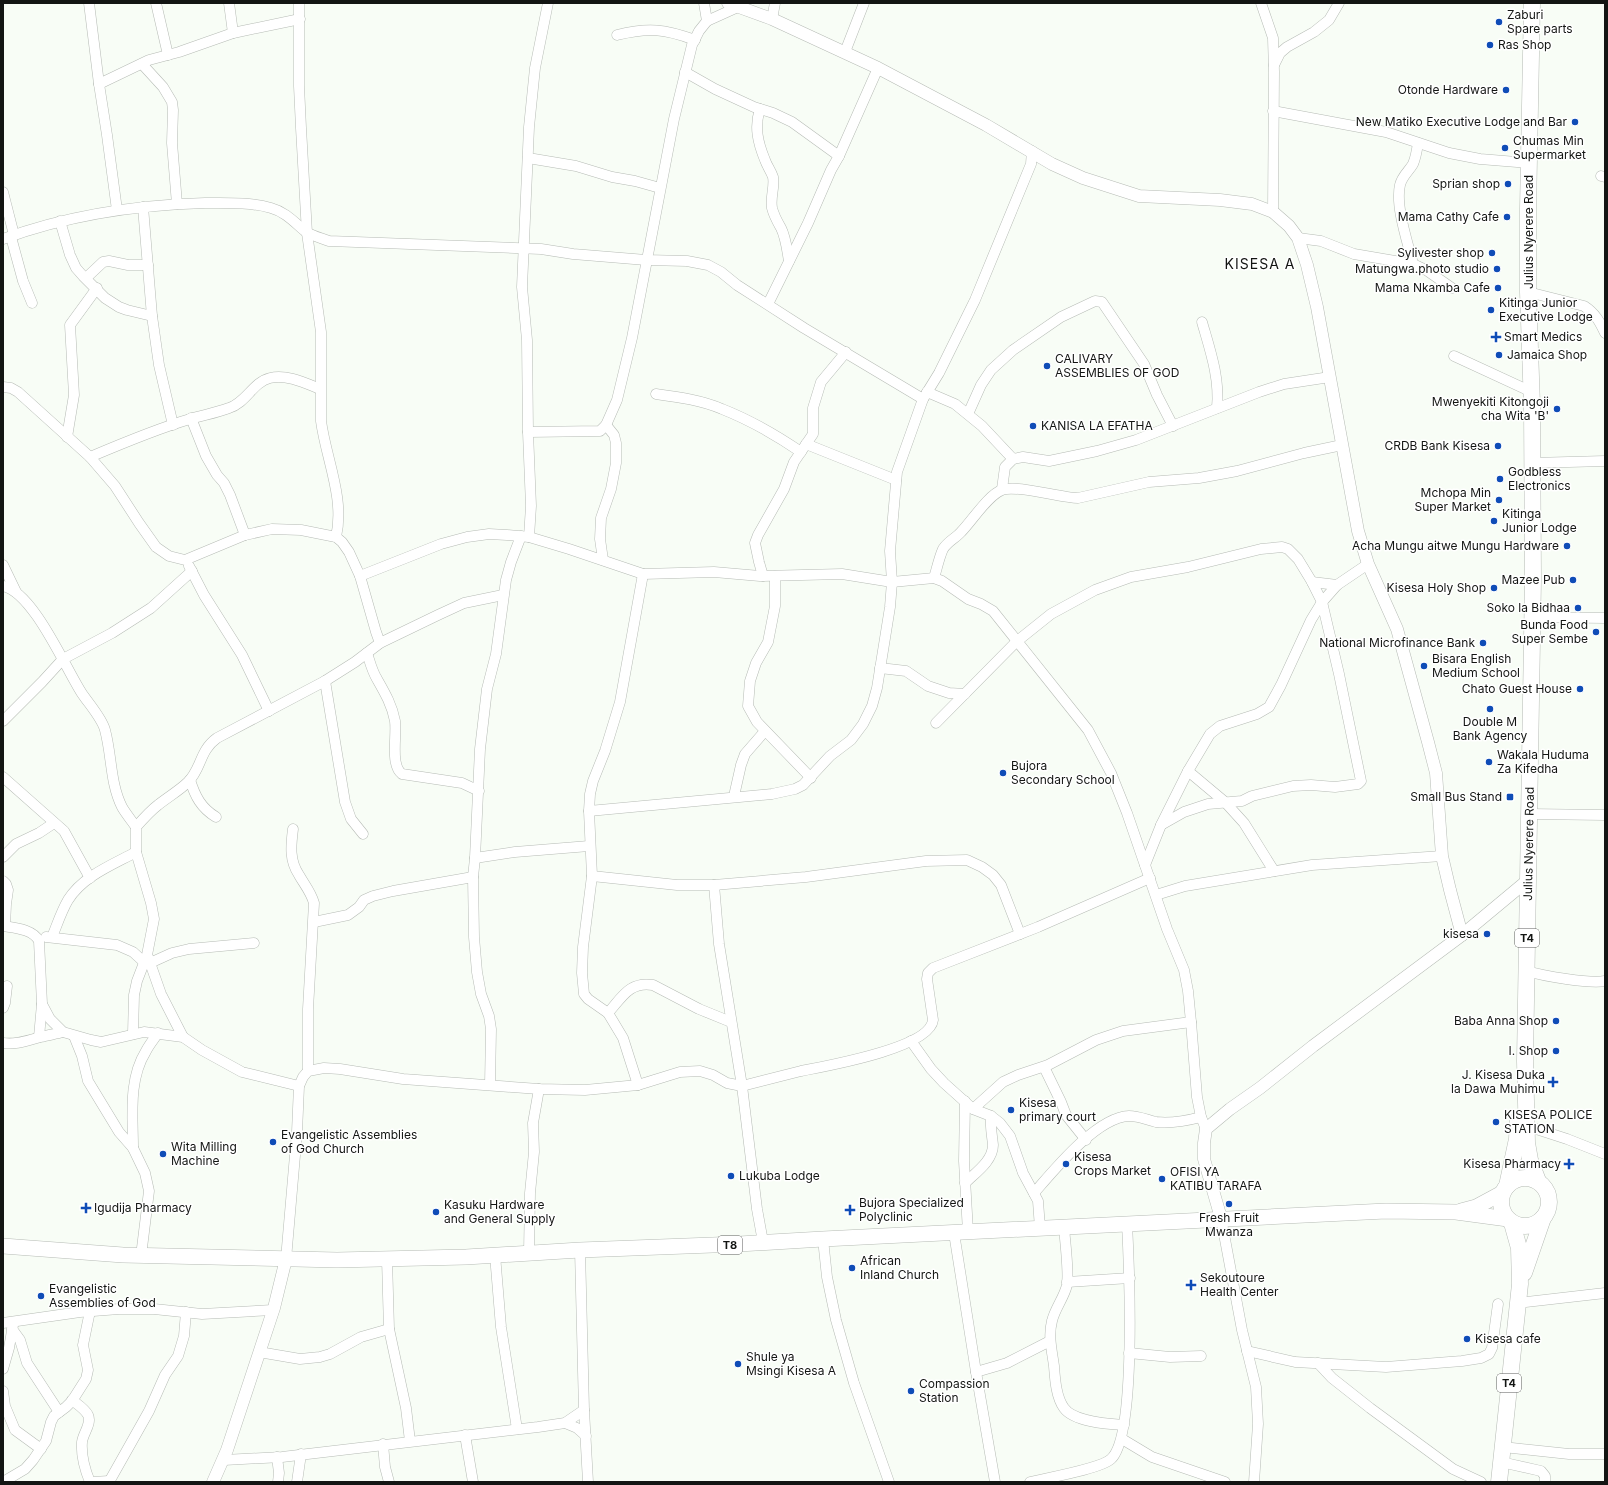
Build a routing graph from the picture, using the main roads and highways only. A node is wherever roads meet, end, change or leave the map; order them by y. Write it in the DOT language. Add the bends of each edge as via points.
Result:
graph roads {
  1 [pos="1532,3"];
  2 [pos="1525,1062"];
  3 [pos="1538,1181"];
  4 [pos="1505,1189"];
  5 [pos="1456,1212"];
  6 [pos="1543,1218"];
  7 [pos="1510,1221"];
  8 [pos="3,1246"];
  9 [pos="1520,1284"];
  10 [pos="1499,1482"];
  1 -- 2 [label="highway, Julius Nyerere Road / T4" via="1528,292 1532,392 1532,617"];
  2 -- 3 [label="highway, Julius Nyerere Road / T4" via="1527,1143"];
  2 -- 4 [label="highway, Julius Nyerere Road / T4" via="1517,1139"];
  3 -- 4 [label="highway" via="1521,1178 1514,1180"];
  3 -- 6 [label="highway, Julius Nyerere Road / T4" via="1544,1186 1549,1198"];
  4 -- 5 [label="main road, T8" via="1476,1207"];
  4 -- 7 [label="highway, Julius Nyerere Road / T4" via="1501,1202 1503,1211"];
  5 -- 7 [label="main road, T8"];
  5 -- 8 [label="main road, T8" via="1386,1211 1221,1218 739,1244 387,1259 141,1256"];
  6 -- 7 [label="highway" via="1528,1226 1520,1226"];
  6 -- 9 [label="highway, Julius Nyerere Road / T4"];
  7 -- 9 [label="highway, Julius Nyerere Road / T4" via="1519,1248"];
  9 -- 10 [label="highway, Julius Nyerere Road / T4"];
}
